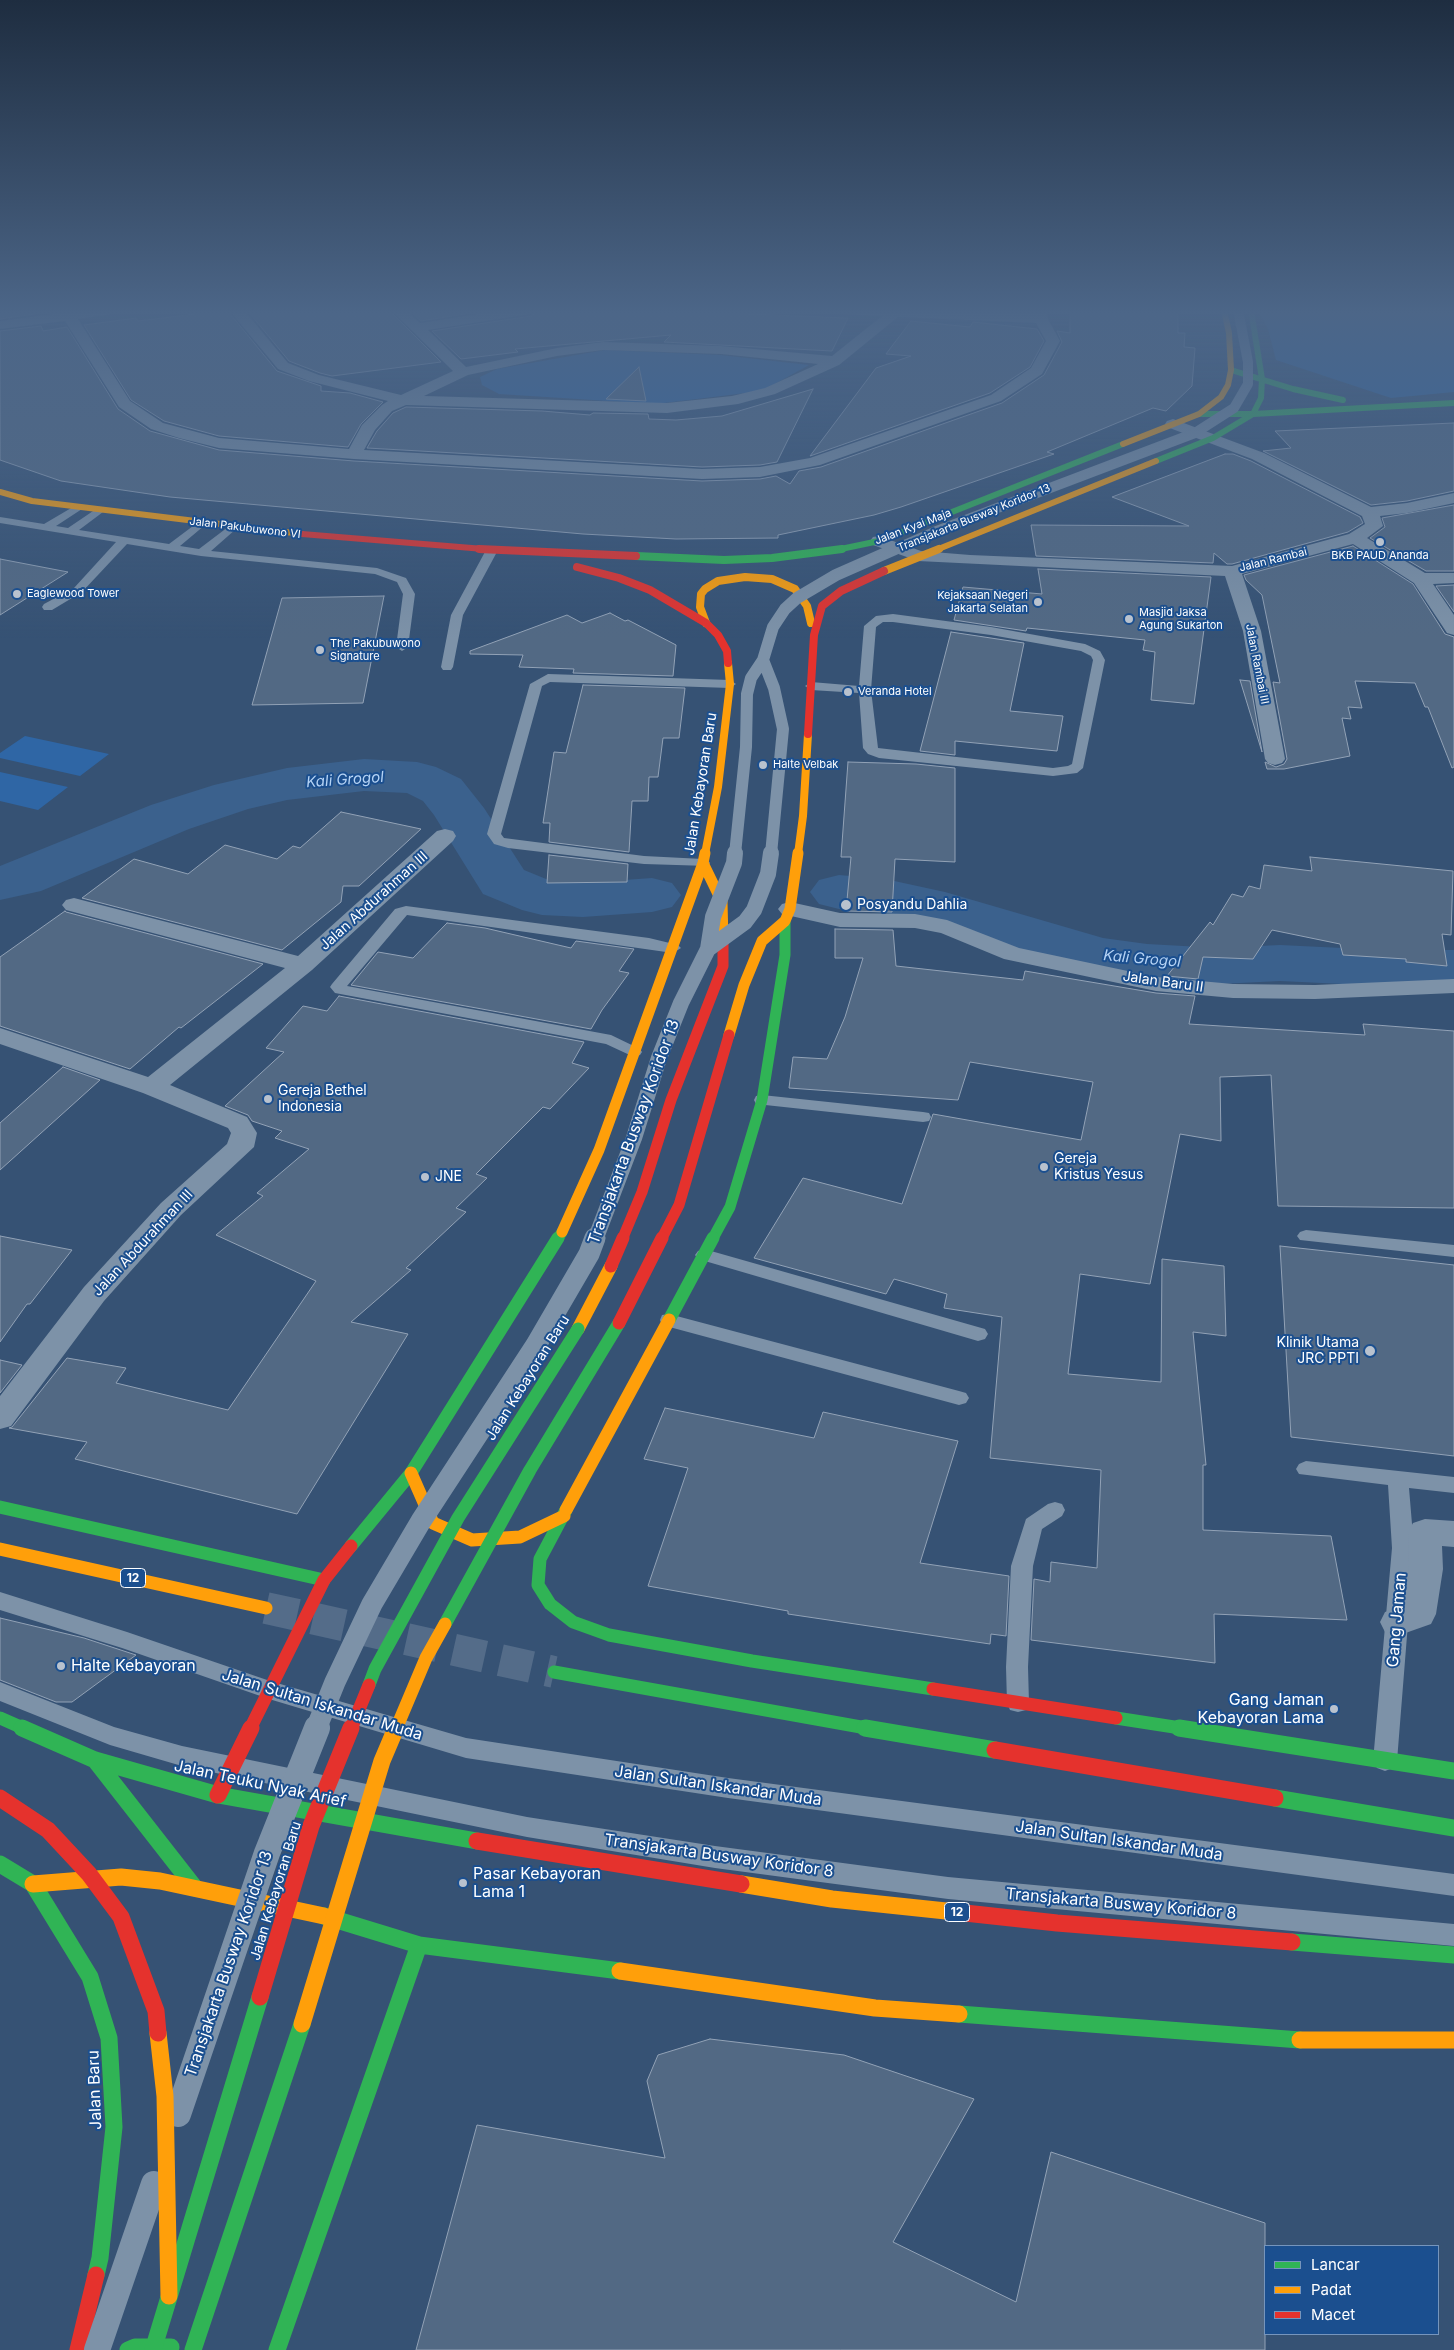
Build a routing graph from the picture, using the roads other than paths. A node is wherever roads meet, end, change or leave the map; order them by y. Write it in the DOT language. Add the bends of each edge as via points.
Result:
graph roads {
  1 [pos="148,420"];
  2 [pos="376,420"];
  3 [pos="934,420"];
  4 [pos="1184,420"];
  5 [pos="1216,420"];
  6 [pos="1244,420"];
  7 [pos="1173,424"];
  8 [pos="1213,438"];
  9 [pos="354,454"];
  10 [pos="0,492"];
  11 [pos="1454,498"];
  12 [pos="78,507"];
  13 [pos="100,510"];
  14 [pos="1368,512"];
  15 [pos="0,520"];
  16 [pos="201,523"];
  17 [pos="232,527"];
  18 [pos="45,528"];
  19 [pos="69,532"];
  20 [pos="1355,538"];
  21 [pos="124,541"];
  22 [pos="879,541"];
  23 [pos="171,548"];
  24 [pos="492,550"];
  25 [pos="201,553"];
  26 [pos="918,556"];
  27 [pos="1232,571"];
  28 [pos="1454,578"];
  29 [pos="1421,579"];
  30 [pos="48,607"];
  31 [pos="706,623"];
  32 [pos="1454,629"];
  33 [pos="814,634"];
  34 [pos="402,646"];
  35 [pos="763,660"];
  36 [pos="447,667"];
  37 [pos="730,684"];
  38 [pos="812,686"];
  39 [pos="864,690"];
  40 [pos="1275,759"];
  41 [pos="445,836"];
  42 [pos="703,863"];
  43 [pos="74,904"];
  44 [pos="788,915"];
  45 [pos="673,948"];
  46 [pos="708,949"];
  47 [pos="303,965"];
  48 [pos="1454,986"];
  49 [pos="0,1036"];
  50 [pos="634,1052"];
  51 [pos="152,1087"];
  52 [pos="762,1100"];
  53 [pos="923,1117"];
  54 [pos="1306,1236"];
  55 [pos="1454,1251"];
  56 [pos="704,1255"];
  57 [pos="669,1320"];
  58 [pos="978,1334"];
  59 [pos="959,1398"];
  60 [pos="0,1418"];
  61 [pos="1306,1469"];
  62 [pos="412,1473"];
  63 [pos="1398,1479"];
  64 [pos="1454,1485"];
  65 [pos="0,1507"];
  66 [pos="1055,1510"];
  67 [pos="564,1516"];
  68 [pos="1454,1534"];
  69 [pos="0,1549"];
  70 [pos="324,1580"];
  71 [pos="0,1601"];
  72 [pos="266,1608"];
  73 [pos="1397,1622"];
  74 [pos="554,1672"];
  75 [pos="269,1690"];
  76 [pos="0,1691"];
  77 [pos="1018,1703"];
  78 [pos="0,1718"];
  79 [pos="95,1760"];
  80 [pos="1385,1761"];
  81 [pos="232,1767"];
  82 [pos="1454,1770"];
  83 [pos="218,1795"];
  84 [pos="0,1798"];
  85 [pos="1454,1828"];
  86 [pos="0,1864"];
  87 [pos="33,1884"];
  88 [pos="1454,1885"];
  89 [pos="194,1888"];
  90 [pos="1454,1935"];
  91 [pos="419,1945"];
  92 [pos="1454,1955"];
  93 [pos="1454,2040"];
  94 [pos="169,2296"];
  95 [pos="78,2350"];
  96 [pos="97,2350"];
  97 [pos="128,2350"];
  98 [pos="153,2350"];
  99 [pos="188,2350"];
  100 [pos="194,2350"];
  101 [pos="276,2350"];
  1 -- 9 [label="street" via="158,426 219,443"];
  2 -- 9 [label="street"];
  3 -- 9 [label="street" via="814,462 760,472 702,474"];
  4 -- 7 [label="main road, Jalan Kyai Maja"];
  5 -- 35 [label="lane, Transjakarta Busway Koridor 13, bridge" via="1195,433 934,532 836,575 785,609 774,627"];
  6 -- 8 [label="main road"];
  7 -- 8 [label="street"];
  7 -- 22 [label="main road, Jalan Kyai Maja"];
  8 -- 14 [label="street" via="1258,456"];
  8 -- 26 [label="main road"];
  10 -- 12 [label="main road, Jalan Pakubuwono VI" via="32,501"];
  11 -- 14 [label="street"];
  12 -- 13 [label="main road, Jalan Pakubuwono VI"];
  12 -- 18 [label="lane"];
  13 -- 16 [label="main road, Jalan Pakubuwono VI"];
  13 -- 19 [label="lane"];
  14 -- 20 [label="street, Jalan Rambai" via="1374,526"];
  15 -- 18 [label="lane"];
  16 -- 17 [label="main road, Jalan Pakubuwono VI"];
  16 -- 23 [label="lane"];
  17 -- 24 [label="main road, Jalan Pakubuwono VI"];
  17 -- 25 [label="lane"];
  18 -- 19 [label="lane"];
  19 -- 21 [label="lane"];
  20 -- 27 [label="street, Jalan Rambai"];
  20 -- 29 [label="street"];
  21 -- 23 [label="lane"];
  21 -- 30 [label="lane" via="78,590"];
  22 -- 24 [label="main road, Jalan Kyai Maja" via="810,555 733,560"];
  22 -- 26 [label="street, Jalan Rambai"];
  23 -- 25 [label="lane"];
  24 -- 31 [label="main road, Jalan Kebayoran Baru" via="619,578 662,595"];
  24 -- 36 [label="lane" via="457,615"];
  25 -- 34 [label="lane" via="377,571 402,580 409,594"];
  26 -- 27 [label="street, Jalan Rambai"];
  26 -- 33 [label="main road" via="826,601 819,612"];
  27 -- 40 [label="street, Jalan Rambai III" via="1252,631"];
  28 -- 29 [label="street"];
  29 -- 32 [label="street"];
  31 -- 33 [label="main road" via="700,608 701,594 705,589 726,578 763,577 790,586 800,594 807,606"];
  31 -- 37 [label="main road, Jalan Kebayoran Baru" via="727,651"];
  33 -- 38 [label="main road"];
  35 -- 46 [label="lane, Transjakarta Busway Koridor 13, bridge" via="746,694 746,747 734,863 713,918"];
  35 -- 46 [label="lane, Transjakarta Busway Koridor 13, bridge" via="774,688 783,729 772,858 754,910 745,922"];
  37 -- 42 [label="main road, Jalan Kebayoran Baru" via="718,786"];
  37 -- 42 [label="lane" via="548,678 536,684 494,834 499,841 508,844 644,860"];
  38 -- 39 [label="lane"];
  38 -- 44 [label="main road" via="803,816"];
  39 -- 39 [label="lane" via="870,748 879,754 1062,772 1078,765 1099,660 1086,648 991,631 880,619 870,626"];
  41 -- 47 [label="street, Jalan Abdurahman III"];
  42 -- 45 [label="main road"];
  42 -- 94 [label="main road, Jalan Kebayoran Baru, bridge" via="722,902 723,966 672,1100 642,1192 617,1254 578,1329 458,1518 375,1669 311,1826"];
  43 -- 47 [label="street"];
  44 -- 48 [label="street, Jalan Baru II" via="840,920 915,920 947,927 1012,954 1156,984 1270,992"];
  44 -- 52 [label="main road" via="785,955"];
  44 -- 100 [label="main road, bridge" via="762,941 744,984 679,1205 627,1310 525,1478 434,1642 382,1761 295,2046"];
  45 -- 50 [label="main road"];
  45 -- 50 [label="lane" via="406,910 400,912 338,987 611,1040"];
  46 -- 96 [label="lane, Transjakarta Busway Koridor 13, bridge" via="659,1058 634,1138 589,1254 536,1345 421,1521 372,1604 335,1682 267,1853"];
  47 -- 51 [label="street, Jalan Abdurahman III"];
  49 -- 51 [label="street, Jalan Abdurahman III"];
  50 -- 62 [label="main road" via="599,1150 559,1238"];
  51 -- 60 [label="street, Jalan Abdurahman III" via="238,1123 244,1133 240,1147 172,1210 94,1294"];
  52 -- 53 [label="lane"];
  52 -- 56 [label="main road" via="730,1207"];
  54 -- 55 [label="lane"];
  56 -- 57 [label="main road"];
  56 -- 58 [label="lane"];
  57 -- 59 [label="lane"];
  57 -- 67 [label="main road"];
  61 -- 63 [label="lane"];
  62 -- 67 [label="main road" via="433,1522 472,1540 520,1537"];
  62 -- 70 [label="main road"];
  63 -- 64 [label="lane"];
  63 -- 73 [label="lane, Gang Jaman" via="1403,1548"];
  65 -- 70 [label="main road"];
  66 -- 77 [label="lane" via="1033,1525 1022,1566"];
  67 -- 77 [label="main road" via="540,1559 538,1585 550,1604 573,1622 609,1635 647,1642"];
  68 -- 73 [label="street" via="1425,1532 1426,1569 1419,1614"];
  69 -- 72 [label="main road, 12"];
  70 -- 75 [label="main road"];
  71 -- 75 [label="lane, Jalan Sultan Iskandar Muda"];
  73 -- 80 [label="lane, Gang Jaman"];
  74 -- 85 [label="main road" via="773,1713"];
  75 -- 81 [label="main road"];
  75 -- 88 [label="lane, Jalan Sultan Iskandar Muda" via="466,1748 748,1791"];
  76 -- 81 [label="lane, Transjakarta Busway Koridor 8" via="110,1736"];
  77 -- 80 [label="main road"];
  78 -- 79 [label="main road, Jalan Teuku Nyak Arief / 12"];
  79 -- 83 [label="main road, Jalan Teuku Nyak Arief / 12"];
  79 -- 89 [label="main road"];
  80 -- 82 [label="main road"];
  81 -- 83 [label="main road"];
  81 -- 90 [label="lane, Transjakarta Busway Koridor 8" via="527,1827 715,1857 948,1888"];
  83 -- 92 [label="main road, Jalan Teuku Nyak Arief / 12" via="464,1840 832,1899 1057,1923"];
  84 -- 94 [label="main road, bridge" via="48,1830 89,1874 121,1917 156,2011 165,2096"];
  86 -- 87 [label="main road, Jalan Baru"];
  87 -- 89 [label="main road" via="121,1877"];
  87 -- 95 [label="main road, Jalan Baru" via="90,1978 109,2038 114,2127 100,2258"];
  89 -- 91 [label="main road" via="336,1919"];
  91 -- 93 [label="main road" via="875,2008 1293,2040"];
  91 -- 101 [label="main road"];
  94 -- 98 [label="main road, Jalan Kebayoran Baru, bridge"];
  97 -- 99 [label="main road" via="164,2346"];
}
